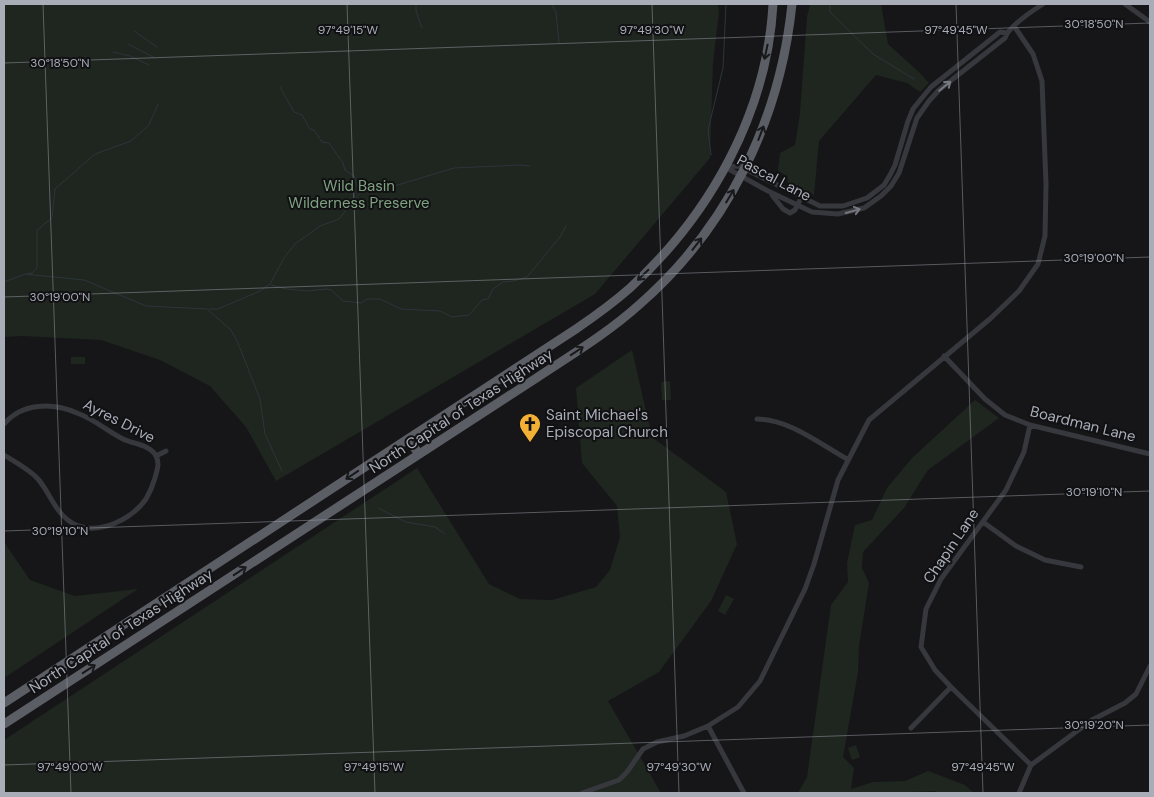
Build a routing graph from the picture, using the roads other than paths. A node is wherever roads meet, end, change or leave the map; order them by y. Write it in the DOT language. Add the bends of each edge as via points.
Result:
graph roads {
  1 [pos="773,4"];
  2 [pos="792,4"];
  3 [pos="1043,4"];
  4 [pos="1125,4"];
  5 [pos="1150,22"];
  6 [pos="1014,26"];
  7 [pos="1007,32"];
  8 [pos="901,145"];
  9 [pos="908,148"];
  10 [pos="726,167"];
  11 [pos="743,173"];
  12 [pos="877,191"];
  13 [pos="768,192"];
  14 [pos="882,196"];
  15 [pos="801,198"];
  16 [pos="814,204"];
  17 [pos="797,206"];
  18 [pos="812,212"];
  19 [pos="944,356"];
  20 [pos="757,419"];
  21 [pos="4,424"];
  22 [pos="1030,425"];
  23 [pos="408,438"];
  24 [pos="166,451"];
  25 [pos="418,454"];
  26 [pos="1150,454"];
  27 [pos="4,455"];
  28 [pos="156,456"];
  29 [pos="847,459"];
  30 [pos="983,522"];
  31 [pos="1081,567"];
  32 [pos="1150,666"];
  33 [pos="951,687"];
  34 [pos="4,702"];
  35 [pos="4,724"];
  36 [pos="708,726"];
  37 [pos="911,728"];
  38 [pos="1031,765"];
  39 [pos="582,793"];
  40 [pos="744,793"];
  41 [pos="1019,793"];
  1 -- 10 [label="highway, North Capital of Texas Highway, one-way" via="758,87"];
  11 -- 2 [label="highway, North Capital of Texas Highway, one-way" via="766,121 780,76"];
  3 -- 6 [label="street, Pascal Lane"];
  4 -- 5 [label="street"];
  6 -- 7 [label="street, Pascal Lane"];
  6 -- 19 [label="street" via="1033,54 1042,81 1045,236 1038,264 1019,291"];
  7 -- 8 [label="street, Pascal Lane" via="1000,32 931,87 913,109"];
  9 -- 7 [label="street, Pascal Lane, one-way" via="917,118 929,101 1005,38"];
  8 -- 9 [label="street"];
  8 -- 12 [label="street, Pascal Lane" via="890,175"];
  9 -- 14 [label="street, Pascal Lane" via="899,173"];
  10 -- 11 [label="street, Pascal Lane"];
  10 -- 11 [label="street, Pascal Lane" via="737,166"];
  10 -- 23 [label="highway, North Capital of Texas Highway, one-way" via="674,242 623,294 576,329"];
  11 -- 13 [label="street, Pascal Lane"];
  11 -- 15 [label="street, Pascal Lane"];
  25 -- 11 [label="highway, North Capital of Texas Highway, one-way" via="591,342 640,304 695,248"];
  12 -- 14 [label="street"];
  12 -- 16 [label="street, Pascal Lane" via="864,200 843,206"];
  13 -- 17 [label="street, Pascal Lane"];
  13 -- 17 [label="street" via="786,212 792,212"];
  18 -- 14 [label="street, Pascal Lane, one-way" via="851,212"];
  15 -- 16 [label="street, Pascal Lane"];
  15 -- 17 [label="street"];
  16 -- 18 [label="street"];
  17 -- 18 [label="street, Pascal Lane"];
  19 -- 22 [label="street, Boardman Lane" via="985,400 1005,415"];
  19 -- 29 [label="street" via="869,420"];
  20 -- 29 [label="street" via="784,424"];
  21 -- 28 [label="street, Ayres Drive" via="27,408 49,406 66,409 125,440 152,450"];
  22 -- 26 [label="street, Boardman Lane"];
  22 -- 30 [label="street, Chapin Lane" via="1023,455 1006,490"];
  23 -- 25 [label="highway"];
  23 -- 34 [label="highway, North Capital of Texas Highway, one-way"];
  24 -- 28 [label="street, Ayres Drive"];
  35 -- 25 [label="highway, North Capital of Texas Highway, one-way"];
  27 -- 28 [label="street" via="37,478 67,519 78,526 93,528 117,522 142,504 156,475"];
  29 -- 36 [label="street" via="834,490 805,589 760,681 738,707"];
  30 -- 31 [label="street" via="1016,546 1045,560"];
  30 -- 33 [label="street, Chapin Lane" via="940,579 926,609 921,647 935,670"];
  32 -- 38 [label="street" via="1136,694 1092,720"];
  33 -- 37 [label="street"];
  33 -- 38 [label="street, Chapin Lane"];
  36 -- 39 [label="street" via="643,749 619,780"];
  36 -- 40 [label="street"];
  38 -- 41 [label="street"];
}
